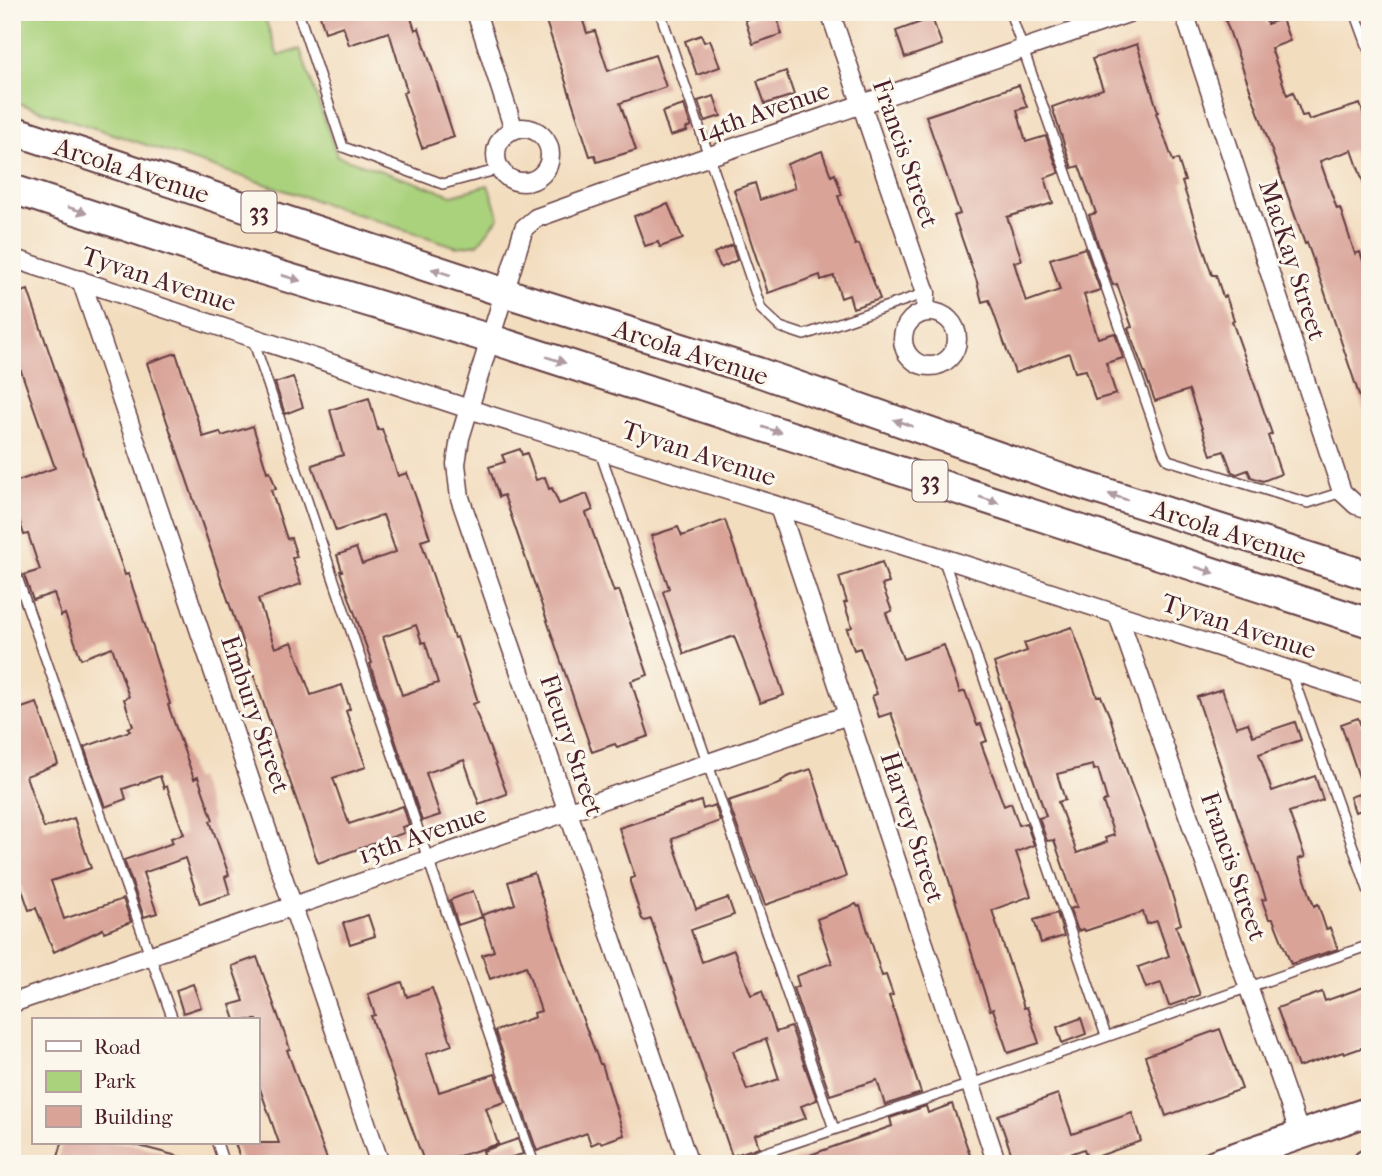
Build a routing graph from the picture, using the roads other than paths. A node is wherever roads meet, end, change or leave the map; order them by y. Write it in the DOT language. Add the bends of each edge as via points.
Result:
graph roads {
  1 [pos="298,12"];
  2 [pos="476,12"];
  3 [pos="660,12"];
  4 [pos="830,12"];
  5 [pos="1010,12"];
  6 [pos="1131,12"];
  7 [pos="1184,12"];
  8 [pos="1355,12"];
  9 [pos="1023,49"];
  10 [pos="1370,53"];
  11 [pos="862,105"];
  12 [pos="12,130"];
  13 [pos="513,130"];
  14 [pos="710,156"];
  15 [pos="500,169"];
  16 [pos="12,188"];
  17 [pos="12,258"];
  18 [pos="81,280"];
  19 [pos="506,293"];
  20 [pos="926,293"];
  21 [pos="925,312"];
  22 [pos="252,337"];
  23 [pos="491,339"];
  24 [pos="469,409"];
  25 [pos="598,448"];
  26 [pos="1342,492"];
  27 [pos="779,507"];
  28 [pos="1370,509"];
  29 [pos="943,558"];
  30 [pos="12,563"];
  31 [pos="1370,576"];
  32 [pos="1118,615"];
  33 [pos="1370,623"];
  34 [pos="1291,670"];
  35 [pos="1370,696"];
  36 [pos="848,715"];
  37 [pos="708,763"];
  38 [pos="566,812"];
  39 [pos="428,859"];
  40 [pos="1370,895"];
  41 [pos="293,906"];
  42 [pos="1370,945"];
  43 [pos="150,955"];
  44 [pos="1248,986"];
  45 [pos="12,1003"];
  46 [pos="172,1018"];
  47 [pos="1106,1036"];
  48 [pos="971,1084"];
  49 [pos="1370,1111"];
  50 [pos="834,1129"];
  51 [pos="1300,1134"];
  52 [pos="217,1144"];
  53 [pos="1224,1162"];
  54 [pos="224,1164"];
  55 [pos="380,1164"];
  56 [pos="534,1164"];
  57 [pos="689,1164"];
  58 [pos="731,1164"];
  59 [pos="997,1164"];
  1 -- 15 [label="lane" via="343,147 443,184"];
  2 -- 13 [label="street"];
  3 -- 14 [label="lane"];
  4 -- 11 [label="street, Francis Street"];
  5 -- 9 [label="lane"];
  6 -- 9 [label="street, 14th Avenue"];
  7 -- 26 [label="street, MacKay Street"];
  8 -- 10 [label="lane"];
  9 -- 11 [label="street, 14th Avenue"];
  9 -- 26 [label="lane" via="1168,460 1308,503"];
  11 -- 14 [label="street, 14th Avenue"];
  11 -- 20 [label="street, Francis Street"];
  19 -- 12 [label="main road, Arcola Avenue / 33, one-way"];
  13 -- 15 [label="street" via="500,142"];
  13 -- 15 [label="street" via="538,133 548,146 549,162 540,176 523,182"];
  14 -- 19 [label="street, 14th Avenue" via="536,218 524,228"];
  14 -- 20 [label="lane" via="761,309 780,327 804,335"];
  16 -- 23 [label="main road, Arcola Avenue / 33, one-way"];
  17 -- 18 [label="street, Tyvan Avenue"];
  18 -- 22 [label="street, Tyvan Avenue"];
  18 -- 41 [label="street, Embury Street"];
  19 -- 23 [label="street, 14th Avenue"];
  31 -- 19 [label="main road, Arcola Avenue / 33, one-way"];
  20 -- 21 [label="street, Francis Street"];
  22 -- 24 [label="street, Tyvan Avenue"];
  22 -- 39 [label="lane"];
  23 -- 24 [label="street, Fleury Street"];
  23 -- 33 [label="main road, Arcola Avenue / 33, one-way"];
  24 -- 25 [label="street, Tyvan Avenue"];
  24 -- 38 [label="street, Fleury Street" via="456,464 460,498"];
  25 -- 27 [label="street, Tyvan Avenue"];
  25 -- 37 [label="lane"];
  26 -- 28 [label="street" via="1356,505"];
  27 -- 29 [label="street, Tyvan Avenue"];
  27 -- 36 [label="street, Harvey Street"];
  29 -- 32 [label="street, Tyvan Avenue"];
  29 -- 47 [label="lane"];
  30 -- 43 [label="lane"];
  32 -- 34 [label="street, Tyvan Avenue"];
  32 -- 44 [label="street, Francis Street"];
  34 -- 35 [label="street, Tyvan Avenue"];
  34 -- 40 [label="lane"];
  36 -- 37 [label="street, 13th Avenue"];
  36 -- 48 [label="street, Harvey Street"];
  37 -- 38 [label="street, 13th Avenue"];
  37 -- 50 [label="lane"];
  38 -- 39 [label="street, 13th Avenue"];
  38 -- 57 [label="street, Fleury Street"];
  39 -- 41 [label="street, 13th Avenue"];
  39 -- 56 [label="lane"];
  41 -- 43 [label="street, 13th Avenue"];
  41 -- 55 [label="street, Embury Street"];
  42 -- 44 [label="lane"];
  43 -- 45 [label="street, 13th Avenue"];
  43 -- 46 [label="lane"];
  44 -- 47 [label="lane"];
  44 -- 51 [label="street, Francis Street"];
  47 -- 48 [label="lane"];
  48 -- 50 [label="lane"];
  48 -- 59 [label="street, Harvey Street"];
  49 -- 51 [label="main road"];
  50 -- 58 [label="lane"];
  51 -- 53 [label="main road"];
  52 -- 54 [label="lane"];
}
